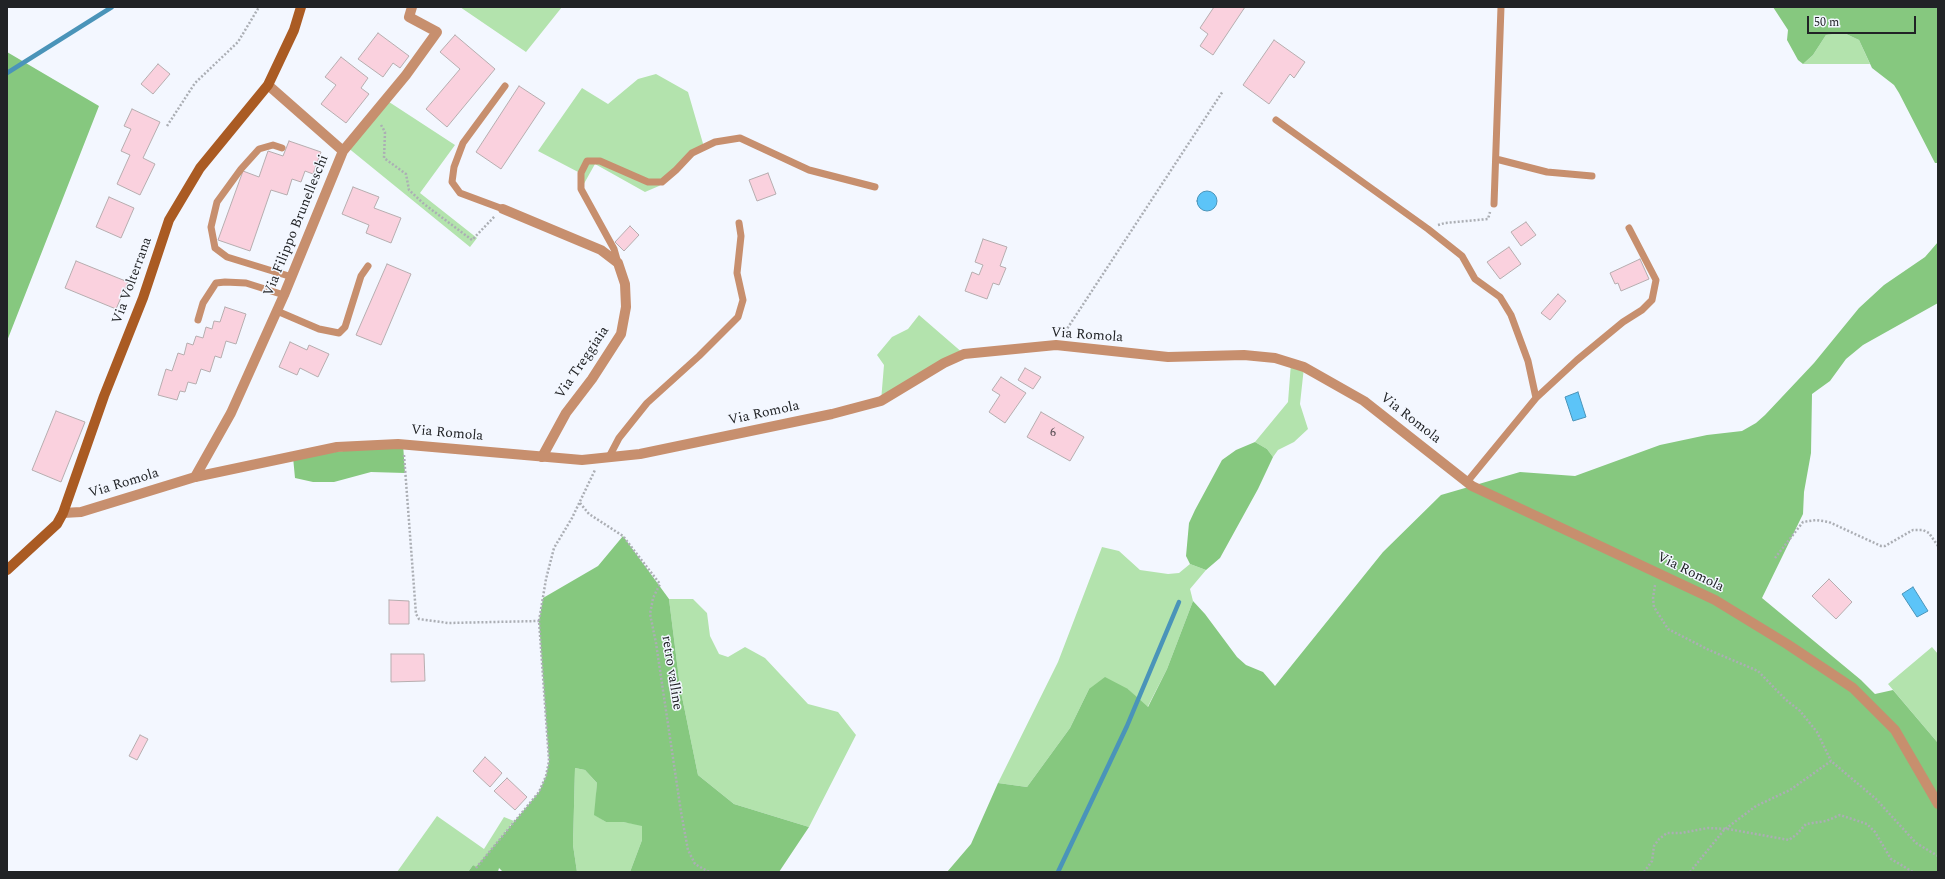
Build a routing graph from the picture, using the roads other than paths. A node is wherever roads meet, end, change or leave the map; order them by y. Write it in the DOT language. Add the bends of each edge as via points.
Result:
graph roads {
  1 [pos="301,7"];
  2 [pos="412,7"];
  3 [pos="1501,7"];
  4 [pos="268,85"];
  5 [pos="505,86"];
  6 [pos="1276,120"];
  7 [pos="282,148"];
  8 [pos="343,151"];
  9 [pos="1496,159"];
  10 [pos="1592,176"];
  11 [pos="875,187"];
  12 [pos="1494,204"];
  13 [pos="503,209"];
  14 [pos="738,223"];
  15 [pos="1629,228"];
  16 [pos="618,263"];
  17 [pos="368,266"];
  18 [pos="292,277"];
  19 [pos="284,296"];
  20 [pos="277,311"];
  21 [pos="198,320"];
  22 [pos="1536,398"];
  23 [pos="542,457"];
  24 [pos="609,457"];
  25 [pos="195,478"];
  26 [pos="1467,482"];
  27 [pos="63,513"];
  28 [pos="7,570"];
  29 [pos="1938,804"];
  1 -- 4 [label="main road, Via Volterrana" via="294,30"];
  2 -- 8 [label="street, Via Filippo Brunelleschi" via="409,17 437,32 406,75"];
  3 -- 9 [label="lane"];
  4 -- 8 [label="street, Via Filippo Brunelleschi"];
  4 -- 27 [label="main road, Via Volterrana" via="200,168 169,220 143,298 104,396"];
  5 -- 13 [label="lane" via="463,143 454,167 452,182 460,193"];
  6 -- 22 [label="lane" via="1462,256 1475,279 1500,297 1511,315 1528,361"];
  7 -- 18 [label="lane" via="274,145 259,149 241,169 217,202 211,227 215,248 227,257"];
  8 -- 18 [label="street, Via Filippo Brunelleschi"];
  9 -- 10 [label="lane" via="1547,172"];
  9 -- 12 [label="lane"];
  11 -- 16 [label="lane" via="810,170 740,138 715,142 692,153 662,182 648,182 600,161 587,161 581,173 581,189 614,249"];
  13 -- 16 [label="street" via="601,250"];
  14 -- 24 [label="lane" via="741,236 737,273 743,300 738,317 648,403 619,438"];
  15 -- 22 [label="lane" via="1656,280 1652,300 1577,360"];
  16 -- 23 [label="street, Via Treggiaia" via="626,292 621,334 566,413"];
  17 -- 20 [label="lane, Via Filippo Brunelleschi" via="361,276 345,327 340,334 319,329"];
  18 -- 19 [label="street, Via Filippo Brunelleschi"];
  19 -- 20 [label="street, Via Filippo Brunelleschi"];
  19 -- 21 [label="lane" via="246,283 216,284 203,303"];
  20 -- 25 [label="street, Via Filippo Brunelleschi" via="231,413"];
  22 -- 26 [label="lane"];
  23 -- 24 [label="street, Via Romola" via="582,460"];
  23 -- 25 [label="street, Via Romola" via="403,444 337,447"];
  24 -- 26 [label="street, Via Romola" via="640,454 832,414 881,401 944,363 964,354 1056,345 1168,357 1268,357 1304,367 1364,401"];
  25 -- 27 [label="street, Via Romola" via="81,512"];
  26 -- 29 [label="street, Via Romola" via="1715,600 1853,688 1895,730"];
  27 -- 28 [label="main road, Via Volterrana" via="57,524"];
}
